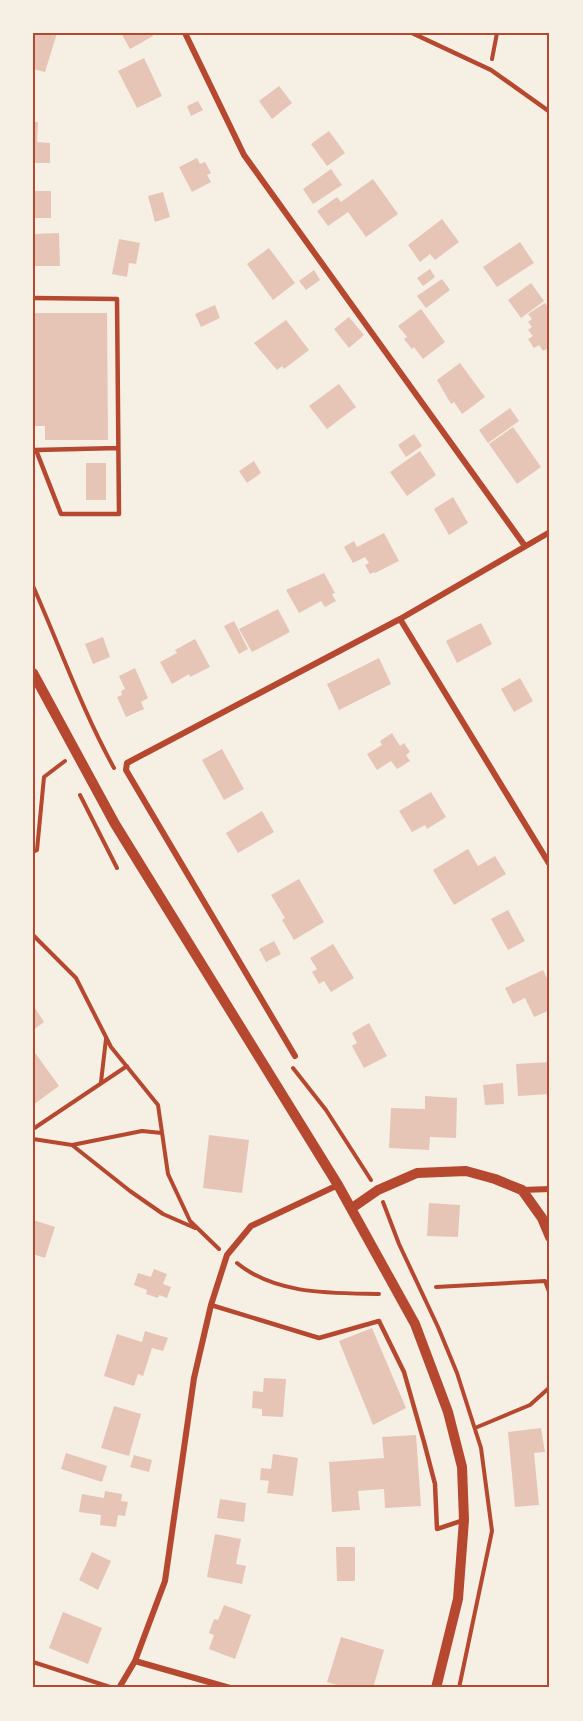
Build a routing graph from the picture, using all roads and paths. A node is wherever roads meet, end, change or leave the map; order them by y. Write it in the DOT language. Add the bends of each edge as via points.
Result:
graph roads {
  1 [pos="185,33"];
  2 [pos="412,33"];
  3 [pos="497,33"];
  4 [pos="491,70"];
  5 [pos="550,112"];
  6 [pos="33,298"];
  7 [pos="118,448"];
  8 [pos="34,450"];
  9 [pos="550,532"];
  10 [pos="525,546"];
  11 [pos="400,620"];
  12 [pos="33,673"];
  13 [pos="97,738"];
  14 [pos="76,753"];
  15 [pos="33,852"];
  16 [pos="550,865"];
  17 [pos="33,935"];
  18 [pos="107,1038"];
  19 [pos="295,1056"];
  20 [pos="127,1066"];
  21 [pos="101,1083"];
  22 [pos="33,1130"];
  23 [pos="162,1133"];
  24 [pos="33,1139"];
  25 [pos="72,1145"];
  26 [pos="338,1185"];
  27 [pos="550,1189"];
  28 [pos="522,1190"];
  29 [pos="352,1208"];
  30 [pos="199,1230"];
  31 [pos="550,1237"];
  32 [pos="227,1256"];
  33 [pos="436,1287"];
  34 [pos="379,1294"];
  35 [pos="550,1294"];
  36 [pos="211,1305"];
  37 [pos="550,1387"];
  38 [pos="475,1428"];
  39 [pos="464,1520"];
  40 [pos="135,1661"];
  41 [pos="33,1662"];
  42 [pos="113,1688"];
  43 [pos="119,1688"];
  44 [pos="230,1688"];
  45 [pos="436,1688"];
  1 -- 10 [label="street" via="244,155"];
  2 -- 4 [label="lane"];
  3 -- 4 [label="path"];
  4 -- 5 [label="lane"];
  6 -- 7 [label="lane" via="117,299"];
  7 -- 8 [label="lane"];
  7 -- 8 [label="lane" via="119,514 61,514"];
  9 -- 10 [label="street"];
  10 -- 11 [label="street"];
  11 -- 16 [label="street"];
  11 -- 19 [label="street" via="127,763 126,770"];
  12 -- 14 [label="street"];
  13 -- 14 [label="path"];
  14 -- 15 [label="path" via="44,777 37,850"];
  14 -- 26 [label="street" via="115,824"];
  17 -- 18 [label="path" via="76,978"];
  18 -- 20 [label="path"];
  18 -- 21 [label="path"];
  20 -- 21 [label="path"];
  20 -- 23 [label="path" via="158,1105"];
  21 -- 22 [label="path"];
  23 -- 25 [label="path" via="142,1131"];
  23 -- 30 [label="path" via="168,1174 190,1221"];
  24 -- 25 [label="path"];
  25 -- 30 [label="path" via="163,1214"];
  26 -- 29 [label="street"];
  26 -- 32 [label="street" via="251,1226"];
  27 -- 28 [label="street"];
  28 -- 29 [label="street" via="466,1171 417,1173 378,1190"];
  28 -- 31 [label="street"];
  29 -- 39 [label="street" via="415,1324 448,1412 462,1467"];
  30 -- 32 [label="path"];
  32 -- 34 [label="path" via="249,1274 308,1292"];
  32 -- 36 [label="street"];
  33 -- 35 [label="path" via="545,1281"];
  36 -- 39 [label="lane" via="319,1338 380,1321 404,1372 424,1442 435,1484 437,1529"];
  36 -- 40 [label="street" via="194,1378 165,1581"];
  37 -- 38 [label="path" via="530,1405"];
  39 -- 45 [label="street" via="458,1599"];
  40 -- 43 [label="street"];
  40 -- 44 [label="street"];
  41 -- 42 [label="path"];
}
